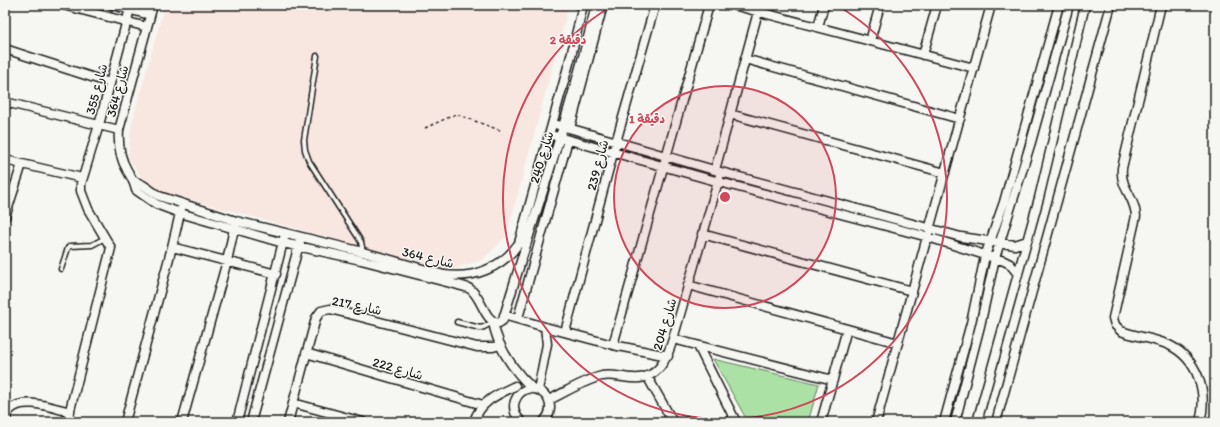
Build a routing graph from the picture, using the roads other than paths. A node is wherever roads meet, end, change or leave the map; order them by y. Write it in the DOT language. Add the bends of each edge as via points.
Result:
graph roads {
  1 [pos="62,5"];
  2 [pos="112,5"];
  3 [pos="152,5"];
  4 [pos="583,5"];
  5 [pos="596,5"];
  6 [pos="602,5"];
  7 [pos="655,5"];
  8 [pos="709,5"];
  9 [pos="733,5"];
  10 [pos="768,5"];
  11 [pos="824,5"];
  12 [pos="880,5"];
  13 [pos="937,5"];
  14 [pos="991,5"];
  15 [pos="1059,5"];
  16 [pos="1069,5"];
  17 [pos="1085,5"];
  18 [pos="1161,5"];
  19 [pos="130,7"];
  20 [pos="1108,7"];
  21 [pos="762,13"];
  22 [pos="150,14"];
  23 [pos="126,21"];
  24 [pos="147,26"];
  25 [pos="818,27"];
  26 [pos="870,41"];
  27 [pos="5,49"];
  28 [pos="923,55"];
  29 [pos="317,56"];
  30 [pos="745,59"];
  31 [pos="974,68"];
  32 [pos="110,83"];
  33 [pos="5,102"];
  34 [pos="730,114"];
  35 [pos="960,119"];
  36 [pos="552,123"];
  37 [pos="99,125"];
  38 [pos="566,127"];
  39 [pos="118,130"];
  40 [pos="548,135"];
  41 [pos="559,137"];
  42 [pos="568,140"];
  43 [pos="616,142"];
  44 [pos="613,153"];
  45 [pos="666,156"];
  46 [pos="5,160"];
  47 [pos="22,164"];
  48 [pos="663,167"];
  49 [pos="718,171"];
  50 [pos="945,173"];
  51 [pos="82,178"];
  52 [pos="134,181"];
  53 [pos="718,182"];
  54 [pos="182,205"];
  55 [pos="180,213"];
  56 [pos="5,217"];
  57 [pos="235,225"];
  58 [pos="930,228"];
  59 [pos="285,234"];
  60 [pos="702,234"];
  61 [pos="928,237"];
  62 [pos="105,238"];
  63 [pos="990,240"];
  64 [pos="1027,241"];
  65 [pos="300,242"];
  66 [pos="999,242"];
  67 [pos="283,243"];
  68 [pos="172,247"];
  69 [pos="363,252"];
  70 [pos="985,256"];
  71 [pos="995,258"];
  72 [pos="228,261"];
  73 [pos="61,270"];
  74 [pos="276,274"];
  75 [pos="1018,274"];
  76 [pos="688,285"];
  77 [pos="912,291"];
  78 [pos="504,318"];
  79 [pos="518,318"];
  80 [pos="457,322"];
  81 [pos="493,322"];
  82 [pos="545,327"];
  83 [pos="847,329"];
  84 [pos="565,332"];
  85 [pos="673,339"];
  86 [pos="898,343"];
  87 [pos="500,345"];
  88 [pos="613,345"];
  89 [pos="698,346"];
  90 [pos="306,353"];
  91 [pos="668,356"];
  92 [pos="509,362"];
  93 [pos="647,376"];
  94 [pos="833,380"];
  95 [pos="515,386"];
  96 [pos="535,389"];
  97 [pos="516,398"];
  98 [pos="549,400"];
  99 [pos="293,403"];
  100 [pos="483,405"];
  101 [pos="70,412"];
  102 [pos="546,421"];
  103 [pos="5,422"];
  104 [pos="67,422"];
  105 [pos="125,422"];
  106 [pos="182,422"];
  107 [pos="237,422"];
  108 [pos="251,422"];
  109 [pos="288,422"];
  110 [pos="363,422"];
  111 [pos="474,422"];
  112 [pos="522,422"];
  113 [pos="673,422"];
  114 [pos="736,422"];
  115 [pos="820,422"];
  116 [pos="876,422"];
  117 [pos="944,422"];
  118 [pos="955,422"];
  119 [pos="977,422"];
  120 [pos="996,422"];
  121 [pos="1200,422"];
  1 -- 23 [label="street"];
  2 -- 19 [label="street"];
  3 -- 22 [label="street, شارع 364"];
  4 -- 36 [label="street, شارع 364"];
  5 -- 38 [label="street, شارع 240"];
  6 -- 38 [label="street"];
  7 -- 43 [label="street, شارع 239"];
  8 -- 45 [label="street"];
  9 -- 21 [label="street"];
  10 -- 21 [label="street, شارع 204"];
  11 -- 25 [label="street"];
  12 -- 26 [label="street"];
  13 -- 28 [label="street"];
  14 -- 31 [label="street"];
  15 -- 63 [label="street" via="1004,202"];
  16 -- 66 [label="street" via="1031,142"];
  17 -- 64 [label="street"];
  18 -- 121 [label="street" via="1122,168 1122,180 1136,216 1113,318 1121,331 1168,345 1188,359 1197,374 1202,390 1203,407"];
  19 -- 22 [label="street"];
  19 -- 23 [label="street, شارع 355"];
  20 -- 120 [label="street"];
  21 -- 25 [label="street"];
  21 -- 30 [label="street, شارع 204"];
  22 -- 24 [label="street, شارع 364"];
  23 -- 24 [label="street"];
  23 -- 32 [label="street, شارع 355"];
  24 -- 39 [label="street, شارع 364"];
  25 -- 26 [label="street"];
  26 -- 28 [label="street"];
  27 -- 32 [label="street"];
  28 -- 31 [label="street"];
  29 -- 69 [label="lane" via="304,150 361,242"];
  30 -- 34 [label="street, شارع 204"];
  30 -- 35 [label="street"];
  31 -- 35 [label="street"];
  32 -- 37 [label="street, شارع 355"];
  33 -- 37 [label="street"];
  34 -- 49 [label="street, شارع 204"];
  34 -- 50 [label="street"];
  35 -- 50 [label="street"];
  36 -- 38 [label="street"];
  36 -- 40 [label="street, شارع 364"];
  37 -- 39 [label="street"];
  37 -- 51 [label="street, شارع 355"];
  38 -- 41 [label="street, شارع 240"];
  38 -- 43 [label="street"];
  39 -- 52 [label="street, شارع 364" via="121,156"];
  40 -- 41 [label="street"];
  40 -- 69 [label="street, شارع 364" via="519,243 494,266 480,273 458,277"];
  41 -- 42 [label="street"];
  41 -- 78 [label="street, شارع 240"];
  42 -- 44 [label="street"];
  42 -- 79 [label="street"];
  43 -- 44 [label="street, شارع 239"];
  43 -- 45 [label="street"];
  44 -- 48 [label="street"];
  44 -- 84 [label="street, شارع 239"];
  45 -- 48 [label="street"];
  45 -- 49 [label="street"];
  46 -- 47 [label="street"];
  47 -- 51 [label="street"];
  47 -- 56 [label="street"];
  48 -- 53 [label="street"];
  48 -- 88 [label="street"];
  49 -- 53 [label="street, شارع 204"];
  49 -- 58 [label="street"];
  50 -- 58 [label="street"];
  51 -- 62 [label="street" via="81,191 84,200"];
  52 -- 54 [label="street, شارع 364" via="159,196"];
  52 -- 55 [label="street, شارع 364" via="136,190 156,204"];
  53 -- 60 [label="street, شارع 204"];
  53 -- 61 [label="street"];
  54 -- 55 [label="street"];
  54 -- 57 [label="street, شارع 364"];
  55 -- 57 [label="street, شارع 364"];
  55 -- 68 [label="street"];
  57 -- 59 [label="street, شارع 364"];
  57 -- 67 [label="street, شارع 364"];
  57 -- 72 [label="street"];
  58 -- 61 [label="street"];
  58 -- 63 [label="street" via="961,237"];
  59 -- 65 [label="street, شارع 364"];
  59 -- 67 [label="street"];
  60 -- 76 [label="street, شارع 204"];
  60 -- 77 [label="street"];
  61 -- 70 [label="street"];
  61 -- 77 [label="street"];
  62 -- 73 [label="lane" via="92,245 70,246"];
  62 -- 101 [label="street" via="111,252"];
  63 -- 66 [label="street"];
  63 -- 70 [label="street"];
  64 -- 66 [label="street" via="1014,245"];
  64 -- 75 [label="street"];
  65 -- 67 [label="street, شارع 364"];
  65 -- 69 [label="street, شارع 364"];
  65 -- 81 [label="street, شارع 364" via="470,289"];
  65 -- 108 [label="street"];
  66 -- 71 [label="street"];
  67 -- 74 [label="street"];
  68 -- 72 [label="street"];
  68 -- 105 [label="street"];
  70 -- 71 [label="street"];
  70 -- 117 [label="street" via="971,323"];
  71 -- 75 [label="street" via="1010,264"];
  71 -- 118 [label="street"];
  72 -- 74 [label="street"];
  72 -- 106 [label="street"];
  74 -- 107 [label="street"];
  75 -- 119 [label="street"];
  76 -- 83 [label="street"];
  76 -- 85 [label="street, شارع 204"];
  77 -- 86 [label="street"];
  78 -- 79 [label="street"];
  78 -- 81 [label="street" via="499,323"];
  79 -- 82 [label="street"];
  80 -- 81 [label="lane" via="484,328"];
  81 -- 87 [label="street"];
  82 -- 84 [label="street"];
  82 -- 96 [label="street" via="547,344"];
  83 -- 86 [label="street"];
  83 -- 94 [label="street"];
  84 -- 88 [label="street"];
  85 -- 89 [label="street"];
  85 -- 91 [label="street, شارع 204"];
  86 -- 116 [label="street"];
  87 -- 90 [label="street, شارع 217" via="477,347 325,309 316,318"];
  87 -- 92 [label="street"];
  88 -- 91 [label="street"];
  89 -- 94 [label="street"];
  89 -- 114 [label="street"];
  90 -- 99 [label="street, شارع 217"];
  90 -- 100 [label="street, شارع 222"];
  91 -- 93 [label="street, شارع 204" via="662,366"];
  92 -- 95 [label="street"];
  92 -- 96 [label="street"];
  93 -- 98 [label="street" via="597,378"];
  93 -- 113 [label="street"];
  94 -- 115 [label="street"];
  95 -- 97 [label="street"];
  95 -- 100 [label="street"];
  96 -- 97 [label="street" via="526,390"];
  96 -- 98 [label="street" via="544,393"];
  97 -- 112 [label="street" via="514,410"];
  98 -- 102 [label="street" via="550,411"];
  99 -- 109 [label="street, شارع 217"];
  99 -- 110 [label="street"];
  100 -- 111 [label="street"];
  101 -- 103 [label="street" via="38,404 20,404 10,410"];
  101 -- 104 [label="street"];
}
